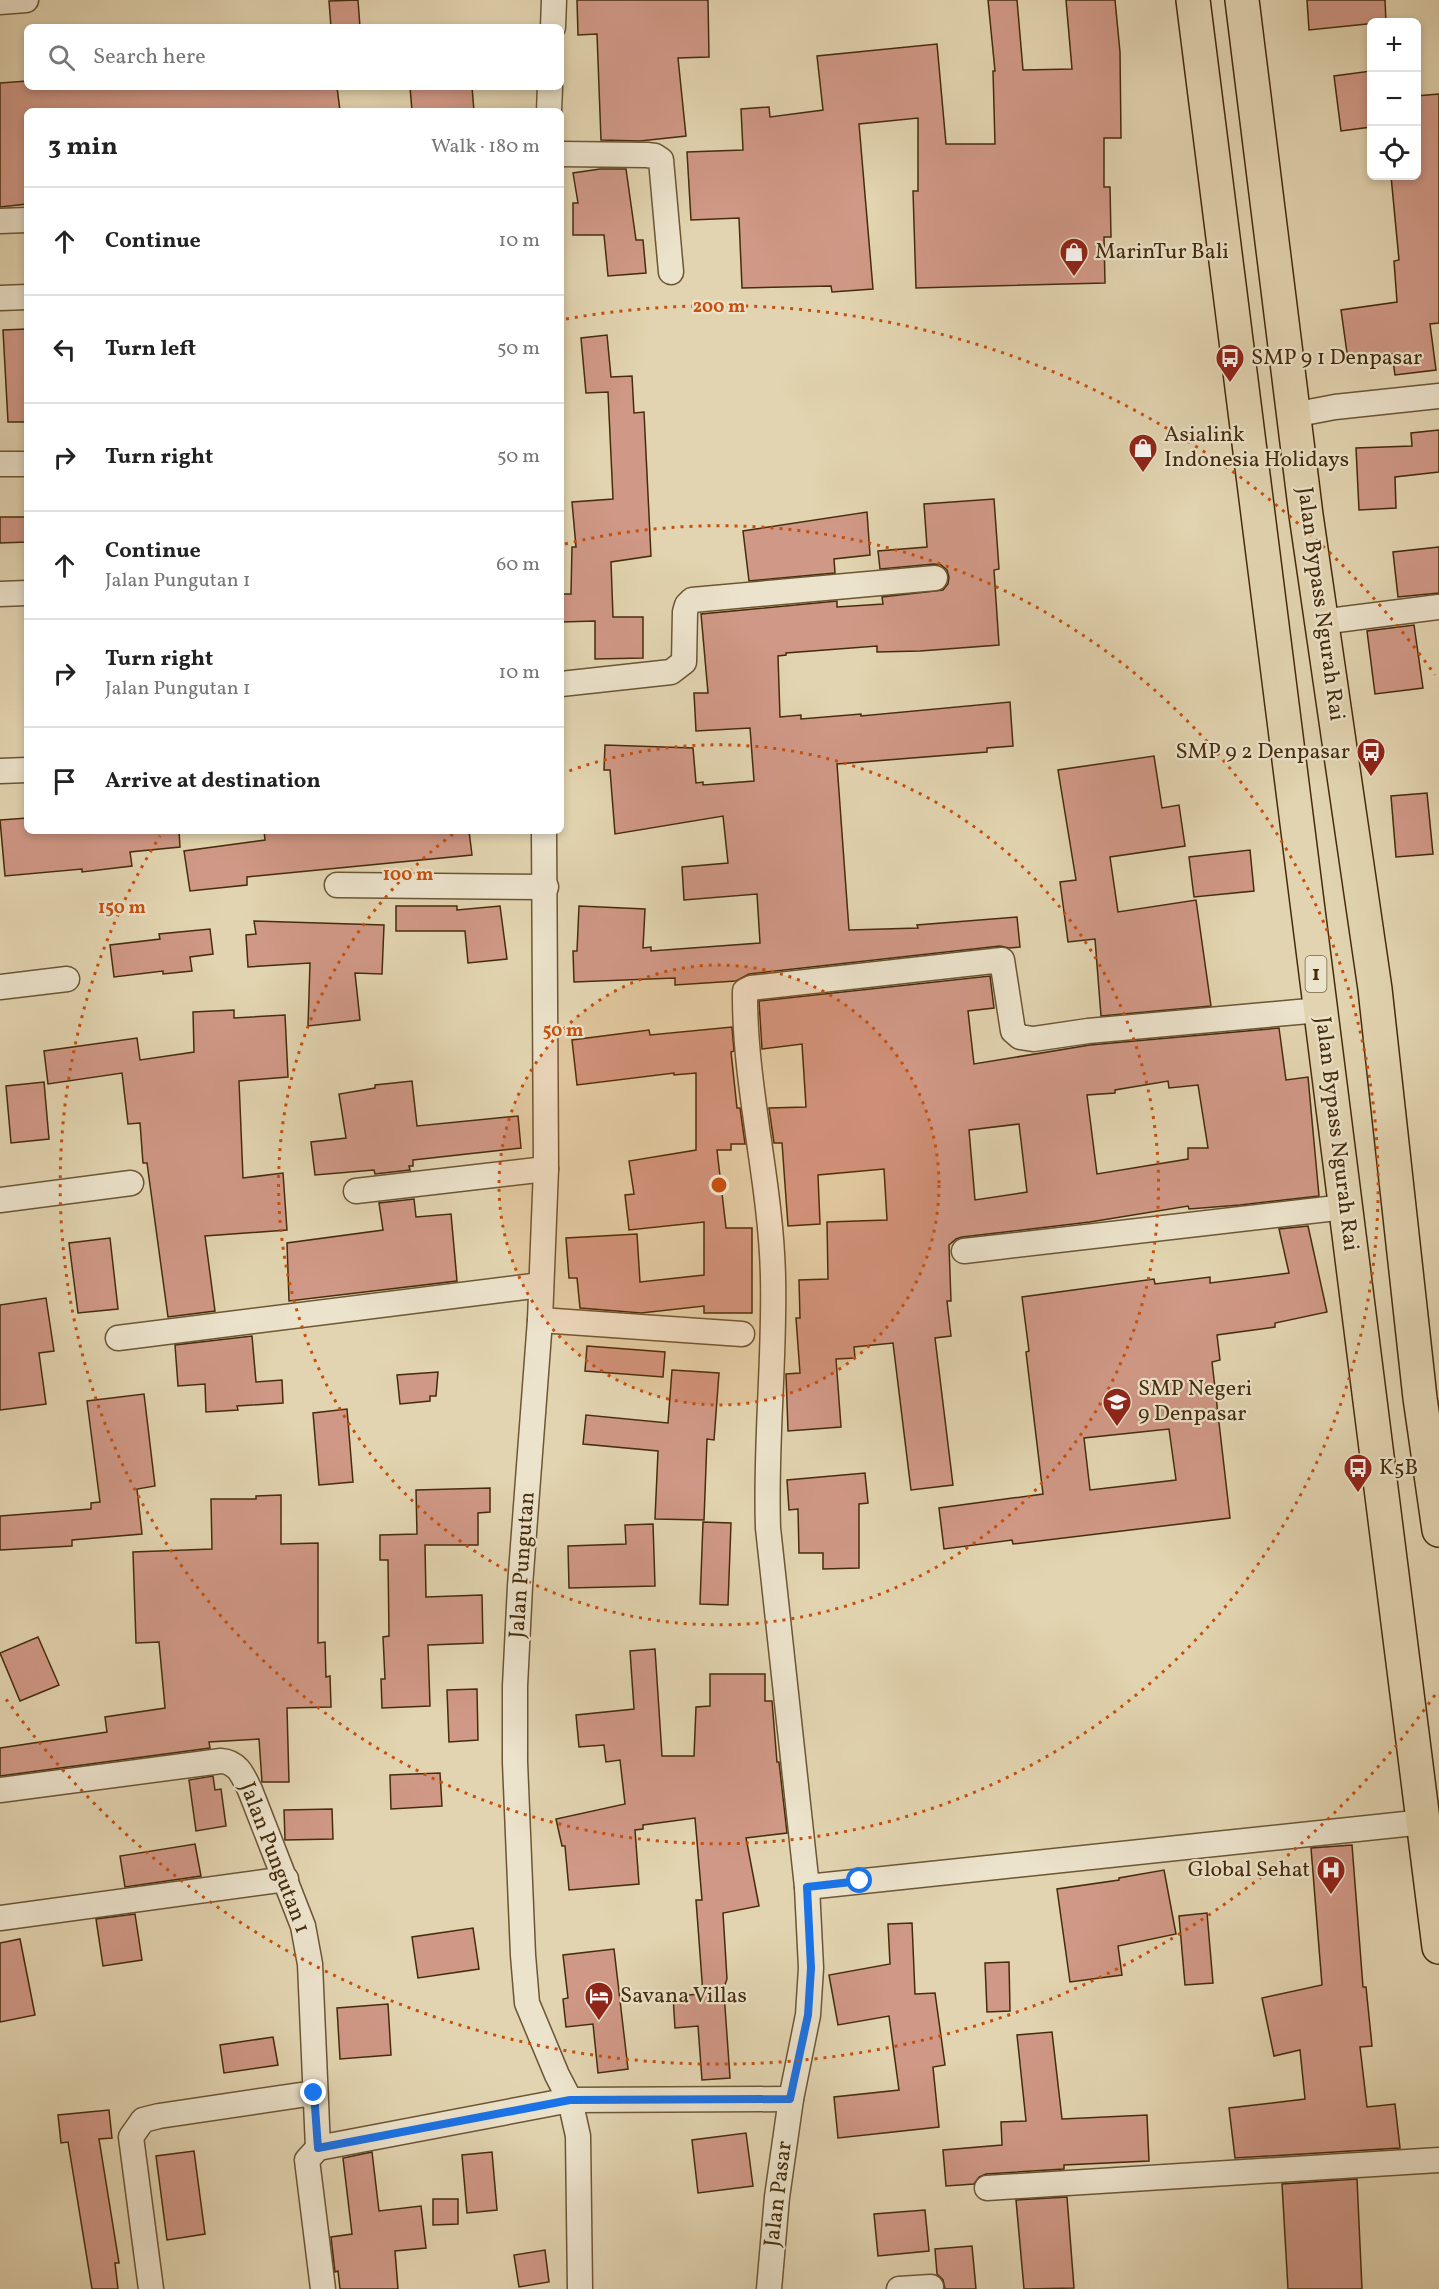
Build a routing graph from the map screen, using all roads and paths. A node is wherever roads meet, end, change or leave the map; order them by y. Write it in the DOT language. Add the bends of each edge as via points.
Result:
graph roads {
  1 [pos="26,0"];
  2 [pos="554,0"];
  3 [pos="1193,0"];
  4 [pos="1242,0"];
  5 [pos="0,2"];
  6 [pos="553,24"];
  7 [pos="550,90"];
  8 [pos="549,108"];
  9 [pos="564,154"];
  10 [pos="24,220"];
  11 [pos="0,221"];
  12 [pos="671,272"];
  13 [pos="24,297"];
  14 [pos="0,298"];
  15 [pos="1439,396"];
  16 [pos="1293,415"];
  17 [pos="0,464"];
  18 [pos="24,464"];
  19 [pos="935,578"];
  20 [pos="24,593"];
  21 [pos="0,594"];
  22 [pos="1439,607"];
  23 [pos="1321,622"];
  24 [pos="564,684"];
  25 [pos="24,770"];
  26 [pos="0,771"];
  27 [pos="544,834"];
  28 [pos="337,885"];
  29 [pos="546,887"];
  30 [pos="67,979"];
  31 [pos="0,987"];
  32 [pos="1320,1010"];
  33 [pos="546,1169"];
  34 [pos="131,1183"];
  35 [pos="356,1191"];
  36 [pos="0,1200"];
  37 [pos="1345,1207"];
  38 [pos="964,1251"];
  39 [pos="542,1285"];
  40 [pos="540,1320"];
  41 [pos="742,1334"];
  42 [pos="118,1338"];
  43 [pos="1432,1434"];
  44 [pos="1439,1530"];
  45 [pos="0,1790"];
  46 [pos="1424,1822"];
  47 [pos="286,1879"];
  48 [pos="807,1887"];
  49 [pos="0,1918"];
  50 [pos="1439,1947"];
  51 [pos="314,2093"];
  52 [pos="790,2099"];
  53 [pos="570,2100"];
  54 [pos="318,2148"];
  55 [pos="1439,2160"];
  56 [pos="987,2188"];
  57 [pos="931,2287"];
  58 [pos="151,2289"];
  59 [pos="323,2289"];
  60 [pos="580,2289"];
  61 [pos="769,2289"];
  62 [pos="899,2289"];
  1 -- 5 [label="street"];
  2 -- 6 [label="street"];
  3 -- 32 [label="highway, Jalan Bypass Ngurah Rai / 1"];
  4 -- 16 [label="highway, Jalan Bypass Ngurah Rai"];
  7 -- 8 [label="street"];
  9 -- 12 [label="street" via="647,155 661,160"];
  10 -- 11 [label="street"];
  13 -- 14 [label="street"];
  15 -- 16 [label="street" via="1335,406"];
  16 -- 23 [label="highway, Jalan Bypass Ngurah Rai"];
  17 -- 18 [label="street"];
  19 -- 24 [label="street" via="692,600 686,612 684,662 676,669"];
  20 -- 21 [label="street"];
  22 -- 23 [label="street"];
  23 -- 43 [label="highway, Jalan Bypass Ngurah Rai" via="1375,989"];
  25 -- 26 [label="street"];
  27 -- 29 [label="street, Jalan Pungutan"];
  28 -- 29 [label="street"];
  29 -- 33 [label="street, Jalan Pungutan"];
  30 -- 31 [label="street"];
  32 -- 37 [label="highway, Jalan Bypass Ngurah Rai / 1"];
  32 -- 48 [label="street, Jalan Pasar" via="1033,1039 1020,1037 1013,1031 1002,960 745,991 773,1276 766,1474 768,1528"];
  33 -- 35 [label="street"];
  33 -- 39 [label="street, Jalan Pungutan"];
  34 -- 36 [label="street"];
  37 -- 38 [label="street"];
  37 -- 46 [label="highway, Jalan Bypass Ngurah Rai / 1"];
  39 -- 40 [label="street, Jalan Pungutan"];
  39 -- 42 [label="street"];
  40 -- 41 [label="street"];
  40 -- 53 [label="street, Jalan Pungutan" via="515,1686 517,1821 527,2003"];
  43 -- 44 [label="highway, Jalan Bypass Ngurah Rai"];
  45 -- 47 [label="street, Jalan Pungutan 1" via="221,1761 232,1763 250,1790"];
  46 -- 48 [label="street"];
  46 -- 50 [label="highway, Jalan Bypass Ngurah Rai / 1"];
  47 -- 49 [label="street"];
  47 -- 51 [label="street, Jalan Pungutan 1" via="303,1926 310,1965"];
  48 -- 52 [label="street, Jalan Pasar" via="811,1968 808,2015"];
  51 -- 54 [label="street, Jalan Pungutan 1"];
  51 -- 58 [label="street" via="142,2120 131,2137"];
  52 -- 53 [label="street"];
  52 -- 61 [label="street, Jalan Pasar"];
  53 -- 54 [label="street"];
  53 -- 60 [label="street, Jalan Pungutan" via="578,2136"];
  54 -- 59 [label="street" via="307,2160"];
  55 -- 56 [label="street"];
  57 -- 62 [label="street"];
}
